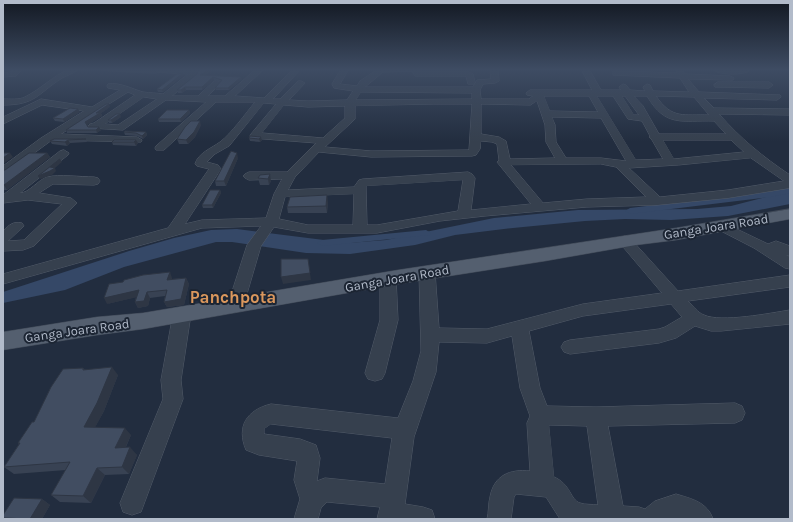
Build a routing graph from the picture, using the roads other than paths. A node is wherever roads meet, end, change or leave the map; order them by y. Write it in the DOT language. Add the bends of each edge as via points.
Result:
graph roads {
  1 [pos="37,93"];
  2 [pos="120,93"];
  3 [pos="169,93"];
  4 [pos="206,93"];
  5 [pos="233,93"];
  6 [pos="272,93"];
  7 [pos="294,93"];
  8 [pos="300,93"];
  9 [pos="356,93"];
  10 [pos="387,93"];
  11 [pos="452,93"];
  12 [pos="476,93"];
  13 [pos="491,93"];
  14 [pos="519,93"];
  15 [pos="553,93"];
  16 [pos="565,93"];
  17 [pos="596,93"];
  18 [pos="616,93"];
  19 [pos="626,93"];
  20 [pos="650,93"];
  21 [pos="667,93"];
  22 [pos="775,93"];
  23 [pos="142,94"];
  24 [pos="696,94"];
  25 [pos="540,95"];
  26 [pos="777,96"];
  27 [pos="165,97"];
  28 [pos="200,99"];
  29 [pos="214,99"];
  30 [pos="227,99"];
  31 [pos="264,101"];
  32 [pos="397,101"];
  33 [pos="3,102"];
  34 [pos="282,102"];
  35 [pos="350,102"];
  36 [pos="294,103"];
  37 [pos="20,106"];
  38 [pos="93,110"];
  39 [pos="790,111"];
  40 [pos="546,114"];
  41 [pos="574,114"];
  42 [pos="714,114"];
  43 [pos="604,115"];
  44 [pos="645,119"];
  45 [pos="3,121"];
  46 [pos="72,124"];
  47 [pos="96,126"];
  48 [pos="50,137"];
  49 [pos="476,137"];
  50 [pos="654,137"];
  51 [pos="734,137"];
  52 [pos="137,140"];
  53 [pos="320,145"];
  54 [pos="160,148"];
  55 [pos="404,153"];
  56 [pos="64,154"];
  57 [pos="753,154"];
  58 [pos="562,160"];
  59 [pos="503,162"];
  60 [pos="670,162"];
  61 [pos="633,164"];
  62 [pos="620,165"];
  63 [pos="3,171"];
  64 [pos="290,175"];
  65 [pos="249,176"];
  66 [pos="407,179"];
  67 [pos="94,181"];
  68 [pos="790,182"];
  69 [pos="360,190"];
  70 [pos="280,194"];
  71 [pos="26,197"];
  72 [pos="7,198"];
  73 [pos="657,201"];
  74 [pos="540,207"];
  75 [pos="464,215"];
  76 [pos="788,216"];
  77 [pos="269,224"];
  78 [pos="17,226"];
  79 [pos="722,226"];
  80 [pos="360,230"];
  81 [pos="173,231"];
  82 [pos="3,238"];
  83 [pos="625,241"];
  84 [pos="3,246"];
  85 [pos="767,249"];
  86 [pos="790,251"];
  87 [pos="790,264"];
  88 [pos="427,272"];
  89 [pos="388,278"];
  90 [pos="3,279"];
  91 [pos="790,281"];
  92 [pos="675,296"];
  93 [pos="236,304"];
  94 [pos="182,314"];
  95 [pos="790,317"];
  96 [pos="694,318"];
  97 [pos="519,327"];
  98 [pos="430,335"];
  99 [pos="3,341"];
  100 [pos="570,347"];
  101 [pos="375,373"];
  102 [pos="735,413"];
  103 [pos="541,417"];
  104 [pos="596,417"];
  105 [pos="405,429"];
  106 [pos="543,484"];
  107 [pos="317,493"];
  108 [pos="132,503"];
  109 [pos="391,510"];
  110 [pos="613,518"];
  111 [pos="306,519"];
  112 [pos="423,519"];
  113 [pos="499,519"];
  114 [pos="639,519"];
  115 [pos="651,519"];
  116 [pos="701,519"];
  1 -- 37 [label="street"];
  2 -- 38 [label="street"];
  3 -- 27 [label="street"];
  4 -- 28 [label="street"];
  5 -- 30 [label="street"];
  6 -- 31 [label="street"];
  7 -- 34 [label="street"];
  8 -- 36 [label="street"];
  9 -- 35 [label="street"];
  10 -- 32 [label="street" via="397,96"];
  11 -- 32 [label="street"];
  12 -- 49 [label="street"];
  13 -- 25 [label="street" via="530,102"];
  14 -- 25 [label="street"];
  15 -- 25 [label="street"];
  16 -- 41 [label="street"];
  17 -- 43 [label="street"];
  18 -- 44 [label="street" via="631,117"];
  19 -- 44 [label="street"];
  20 -- 42 [label="street" via="670,116"];
  21 -- 24 [label="street"];
  22 -- 26 [label="street"];
  23 -- 27 [label="street"];
  23 -- 47 [label="street"];
  24 -- 26 [label="street"];
  24 -- 42 [label="street"];
  25 -- 40 [label="street"];
  26 -- 39 [label="street"];
  27 -- 28 [label="street"];
  27 -- 47 [label="street" via="122,127"];
  28 -- 29 [label="street"];
  29 -- 30 [label="street"];
  29 -- 54 [label="street"];
  30 -- 31 [label="street"];
  31 -- 34 [label="street"];
  31 -- 81 [label="street" via="225,144 201,162 215,169"];
  32 -- 35 [label="street"];
  33 -- 37 [label="street"];
  34 -- 36 [label="street"];
  34 -- 53 [label="street" via="255,136"];
  35 -- 36 [label="street"];
  35 -- 53 [label="street" via="350,119"];
  37 -- 38 [label="street" via="41,102"];
  37 -- 45 [label="street"];
  38 -- 46 [label="street"];
  39 -- 42 [label="street"];
  40 -- 41 [label="street"];
  40 -- 58 [label="street" via="550,125 551,142"];
  41 -- 43 [label="street"];
  42 -- 51 [label="street"];
  43 -- 61 [label="street"];
  44 -- 50 [label="street"];
  46 -- 47 [label="street"];
  46 -- 48 [label="street"];
  48 -- 52 [label="street"];
  48 -- 63 [label="street"];
  49 -- 55 [label="street" via="472,153"];
  49 -- 59 [label="street" via="500,140"];
  50 -- 51 [label="street"];
  50 -- 60 [label="street"];
  51 -- 57 [label="street"];
  53 -- 55 [label="street" via="371,154"];
  53 -- 64 [label="street"];
  55 -- 66 [label="street"];
  56 -- 72 [label="street"];
  57 -- 60 [label="street"];
  57 -- 68 [label="street"];
  58 -- 59 [label="street"];
  58 -- 62 [label="street" via="601,160"];
  59 -- 74 [label="street"];
  60 -- 61 [label="street"];
  61 -- 62 [label="street"];
  62 -- 73 [label="street"];
  64 -- 65 [label="street"];
  64 -- 70 [label="street"];
  66 -- 69 [label="street" via="363,183"];
  66 -- 75 [label="street" via="468,176"];
  67 -- 71 [label="street" via="51,180"];
  68 -- 73 [label="street" via="784,186 728,194"];
  69 -- 70 [label="street"];
  69 -- 80 [label="street"];
  70 -- 77 [label="street"];
  71 -- 72 [label="street"];
  71 -- 84 [label="street" via="71,203 29,243 23,246"];
  73 -- 74 [label="street"];
  74 -- 75 [label="street"];
  75 -- 80 [label="street"];
  76 -- 79 [label="main road, Ganga Joara Road"];
  77 -- 80 [label="street" via="308,229"];
  77 -- 81 [label="street" via="202,224"];
  77 -- 93 [label="street" via="254,245"];
  78 -- 82 [label="street"];
  79 -- 83 [label="main road, Ganga Joara Road"];
  79 -- 85 [label="street"];
  81 -- 90 [label="street"];
  83 -- 88 [label="main road, Ganga Joara Road" via="545,256"];
  83 -- 92 [label="street"];
  85 -- 86 [label="street" via="776,246"];
  85 -- 87 [label="street"];
  88 -- 89 [label="main road, Ganga Joara Road"];
  88 -- 98 [label="street"];
  89 -- 93 [label="main road, Ganga Joara Road"];
  89 -- 101 [label="street" via="388,320"];
  91 -- 92 [label="street"];
  92 -- 96 [label="street"];
  92 -- 97 [label="street" via="570,312"];
  93 -- 94 [label="main road, Ganga Joara Road"];
  94 -- 99 [label="main road, Ganga Joara Road"];
  94 -- 108 [label="street" via="171,380 173,399"];
  95 -- 96 [label="street" via="729,324 714,324"];
  96 -- 100 [label="street" via="670,334"];
  97 -- 98 [label="street" via="478,336"];
  97 -- 103 [label="street" via="530,388"];
  98 -- 105 [label="street" via="430,352 422,388"];
  102 -- 104 [label="street"];
  103 -- 104 [label="street"];
  103 -- 106 [label="street" via="538,423"];
  104 -- 110 [label="street"];
  105 -- 107 [label="street" via="271,414 262,416 255,425 252,436 254,442 308,453 310,459 304,474 305,484 309,491"];
  105 -- 109 [label="street"];
  106 -- 110 [label="street" via="561,496 565,508 571,513"];
  106 -- 113 [label="street" via="508,485 503,492"];
  107 -- 109 [label="street" via="325,490"];
  107 -- 111 [label="street" via="311,500"];
  109 -- 112 [label="street"];
  110 -- 114 [label="street"];
  115 -- 116 [label="street" via="676,506 690,511"];
}
